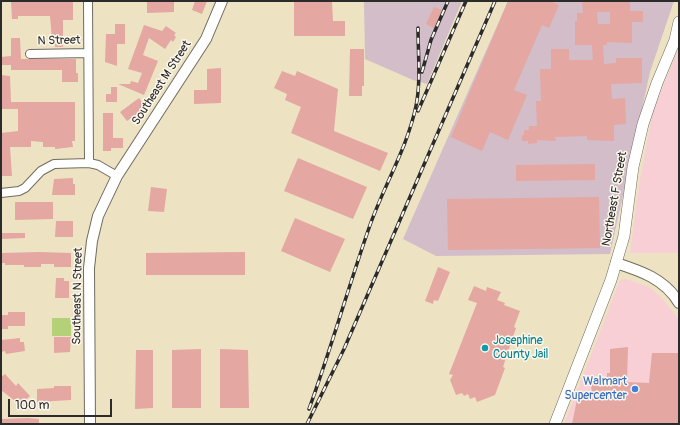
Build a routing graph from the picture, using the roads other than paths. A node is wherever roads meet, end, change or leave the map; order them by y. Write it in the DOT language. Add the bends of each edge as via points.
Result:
graph roads {
  1 [pos="88,1"];
  2 [pos="222,1"];
  3 [pos="679,22"];
  4 [pos="88,53"];
  5 [pos="30,54"];
  6 [pos="89,163"];
  7 [pos="117,176"];
  8 [pos="1,193"];
  9 [pos="616,263"];
  10 [pos="679,303"];
  11 [pos="90,424"];
  12 [pos="556,424"];
  1 -- 4 [label="street"];
  2 -- 7 [label="street, Southeast M Street" via="197,55"];
  3 -- 9 [label="main road, Northeast F Street" via="675,40 643,124 633,167 624,236"];
  4 -- 5 [label="street, N Street"];
  4 -- 6 [label="street"];
  6 -- 7 [label="street" via="98,164"];
  6 -- 8 [label="street" via="54,164 41,171 25,188"];
  7 -- 11 [label="street, Southeast N Street" via="98,216 89,268"];
  9 -- 10 [label="street" via="652,276 670,290"];
  9 -- 12 [label="main road, Northeast F Street"];
}
